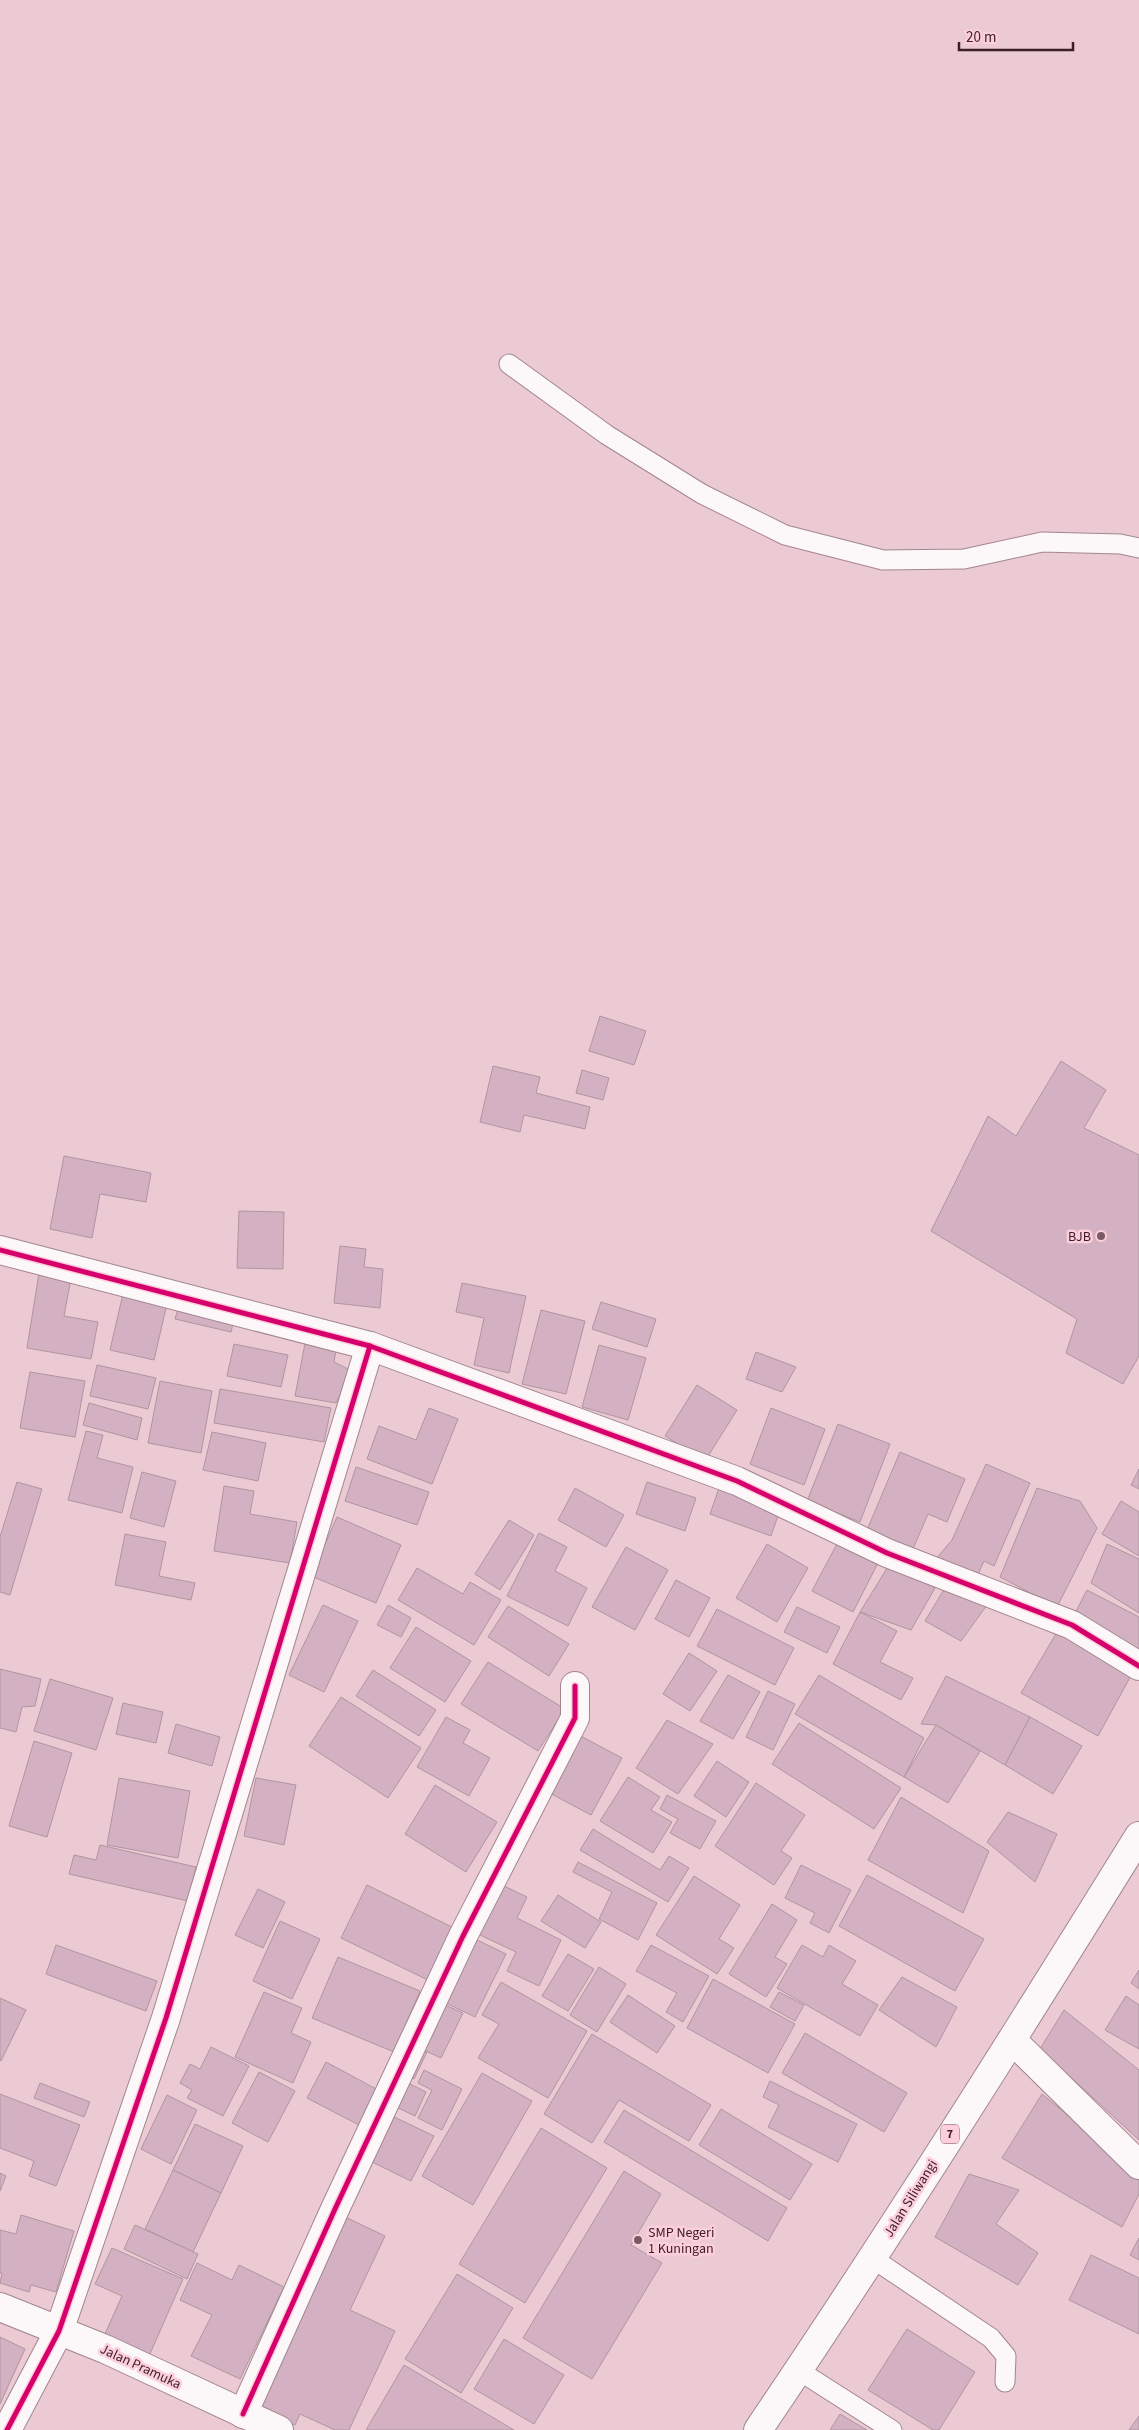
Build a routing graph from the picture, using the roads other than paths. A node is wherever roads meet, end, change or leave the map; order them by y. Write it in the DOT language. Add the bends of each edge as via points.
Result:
graph roads {
  1 [pos="509,364"];
  2 [pos="1139,548"];
  3 [pos="0,1250"];
  4 [pos="370,1346"];
  5 [pos="1139,1666"];
  6 [pos="575,1686"];
  7 [pos="1139,1836"];
  8 [pos="1012,2040"];
  9 [pos="1139,2165"];
  10 [pos="872,2258"];
  11 [pos="0,2307"];
  12 [pos="59,2331"];
  13 [pos="798,2370"];
  14 [pos="1005,2382"];
  15 [pos="243,2414"];
  16 [pos="7,2430"];
  17 [pos="279,2430"];
  18 [pos="758,2430"];
  19 [pos="892,2430"];
  1 -- 2 [label="lane" via="615,440 702,494 785,535 883,560 964,559 1042,542 1120,544"];
  3 -- 4 [label="street"];
  4 -- 5 [label="street" via="737,1481 887,1553 1072,1625"];
  4 -- 12 [label="street" via="166,2018"];
  6 -- 15 [label="street" via="575,1718 463,1936 335,2208"];
  7 -- 8 [label="street, Jalan Siliwangi / 7"];
  8 -- 9 [label="street"];
  8 -- 10 [label="street, Jalan Siliwangi / 7"];
  10 -- 13 [label="street, Jalan Siliwangi / 7"];
  10 -- 14 [label="lane" via="991,2338 1006,2356"];
  11 -- 12 [label="street, Jalan Pramuka"];
  12 -- 15 [label="street, Jalan Pramuka" via="105,2349"];
  12 -- 16 [label="street"];
  13 -- 18 [label="street, Jalan Siliwangi / 7"];
  13 -- 19 [label="lane"];
  15 -- 17 [label="street, Jalan Pramuka"];
}
